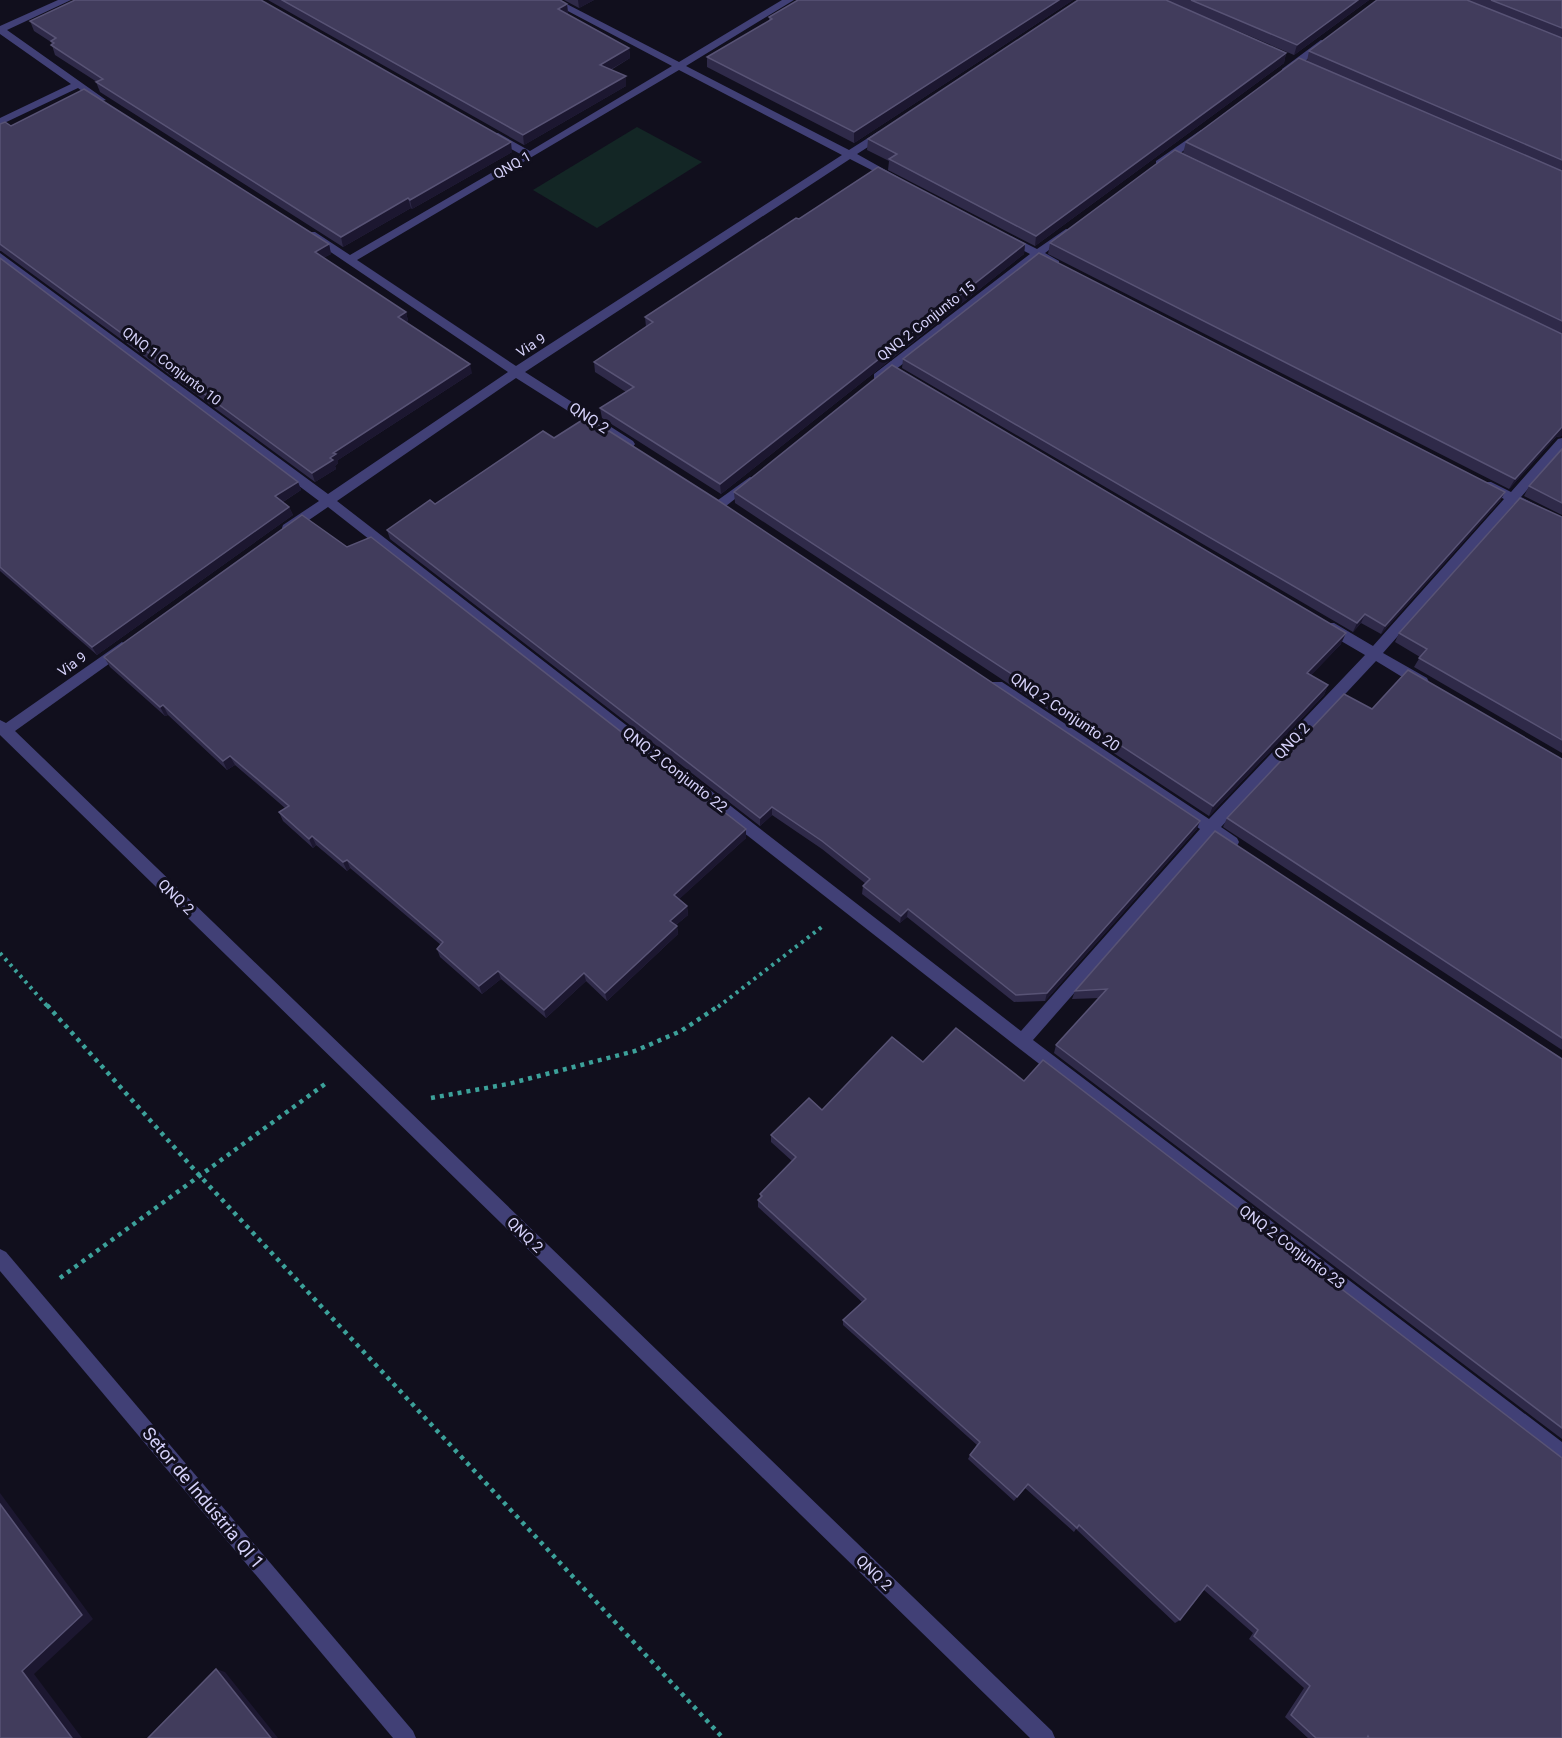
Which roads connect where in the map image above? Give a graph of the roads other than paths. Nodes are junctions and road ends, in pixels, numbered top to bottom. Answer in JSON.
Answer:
{"nodes":[{"id":1,"x":66,"y":0,"type":"edge"},
{"id":2,"x":552,"y":0,"type":"edge"},
{"id":3,"x":789,"y":0,"type":"edge"},
{"id":4,"x":0,"y":30,"type":"edge"},
{"id":5,"x":1334,"y":35,"type":"edge"},
{"id":6,"x":677,"y":65,"type":"junction"},
{"id":7,"x":1278,"y":76,"type":"edge"},
{"id":8,"x":77,"y":85,"type":"junction"},
{"id":9,"x":106,"y":104,"type":"edge"},
{"id":10,"x":0,"y":122,"type":"edge"},
{"id":11,"x":479,"y":126,"type":"edge"},
{"id":12,"x":1211,"y":126,"type":"edge"},
{"id":13,"x":889,"y":129,"type":"edge"},
{"id":14,"x":530,"y":155,"type":"junction"},
{"id":15,"x":850,"y":155,"type":"junction"},
{"id":16,"x":1154,"y":168,"type":"edge"},
{"id":17,"x":902,"y":182,"type":"edge"},
{"id":18,"x":1073,"y":227,"type":"edge"},
{"id":19,"x":302,"y":228,"type":"edge"},
{"id":20,"x":995,"y":232,"type":"edge"},
{"id":21,"x":1036,"y":254,"type":"junction"},
{"id":22,"x":0,"y":256,"type":"edge"},
{"id":23,"x":351,"y":259,"type":"junction"},
{"id":24,"x":1068,"y":270,"type":"edge"},
{"id":25,"x":516,"y":372,"type":"junction"},
{"id":26,"x":871,"y":383,"type":"edge"},
{"id":27,"x":1562,"y":442,"type":"edge"},
{"id":28,"x":644,"y":453,"type":"edge"},
{"id":29,"x":759,"y":473,"type":"edge"},
{"id":30,"x":1480,"y":481,"type":"edge"},
{"id":31,"x":1512,"y":497,"type":"junction"},
{"id":32,"x":327,"y":500,"type":"junction"},
{"id":33,"x":722,"y":504,"type":"edge"},
{"id":34,"x":1562,"y":524,"type":"edge"},
{"id":35,"x":279,"y":534,"type":"edge"},
{"id":36,"x":1322,"y":624,"type":"edge"},
{"id":37,"x":128,"y":642,"type":"edge"},
{"id":38,"x":1374,"y":654,"type":"junction"},
{"id":39,"x":981,"y":675,"type":"edge"},
{"id":40,"x":1433,"y":688,"type":"edge"},
{"id":41,"x":2,"y":728,"type":"edge"},
{"id":42,"x":1210,"y":828,"type":"junction"},
{"id":43,"x":1249,"y":854,"type":"edge"},
{"id":44,"x":1023,"y":1041,"type":"junction"},
{"id":45,"x":0,"y":1258,"type":"edge"},
{"id":46,"x":1562,"y":1454,"type":"edge"},
{"id":47,"x":406,"y":1738,"type":"edge"},
{"id":48,"x":1045,"y":1738,"type":"edge"}],
"edges":[{"from":1,"to":4,"type":"street"},
{"from":2,"to":6,"type":"street"},
{"from":3,"to":6,"type":"street","name":"QNQ 1"},
{"from":4,"to":8,"type":"street"},
{"from":5,"to":7,"type":"street"},
{"from":6,"to":14,"type":"street","name":"QNQ 1"},
{"from":6,"to":15,"type":"street"},
{"from":8,"to":9,"type":"street"},
{"from":8,"to":10,"type":"street"},
{"from":11,"to":14,"type":"street"},
{"from":12,"to":16,"type":"street"},
{"from":13,"to":15,"type":"street","name":"Via 9"},
{"from":14,"to":23,"type":"street","name":"QNQ 1"},
{"from":15,"to":17,"type":"street"},
{"from":15,"to":25,"type":"street","name":"Via 9"},
{"from":18,"to":21,"type":"street","name":"QNQ 2 Conjunto 15"},
{"from":19,"to":23,"type":"street"},
{"from":20,"to":21,"type":"street"},
{"from":21,"to":24,"type":"street"},
{"from":21,"to":26,"type":"street","name":"QNQ 2 Conjunto 15"},
{"from":22,"to":32,"type":"street","name":"QNQ 1 Conjunto 10"},
{"from":23,"to":25,"type":"street"},
{"from":25,"to":28,"type":"street","name":"QNQ 2"},
{"from":25,"to":32,"type":"street","name":"Via 9"},
{"from":27,"to":31,"type":"street","name":"QNQ 2"},
{"from":29,"to":33,"type":"street"},
{"from":30,"to":31,"type":"street"},
{"from":31,"to":34,"type":"street"},
{"from":31,"to":38,"type":"street","name":"QNQ 2"},
{"from":32,"to":35,"type":"street","name":"Via 9"},
{"from":32,"to":44,"type":"street","name":"QNQ 2 Conjunto 22"},
{"from":36,"to":38,"type":"street"},
{"from":37,"to":41,"type":"street","name":"Via 9"},
{"from":38,"to":40,"type":"street"},
{"from":38,"to":42,"type":"street","name":"QNQ 2"},
{"from":39,"to":42,"type":"street","name":"QNQ 2 Conjunto 20"},
{"from":41,"to":48,"type":"street","name":"QNQ 2"},
{"from":42,"to":43,"type":"street","name":"QNQ 2 Conjunto 20"},
{"from":42,"to":44,"type":"street","name":"QNQ 2"},
{"from":44,"to":46,"type":"street","name":"QNQ 2 Conjunto 23"},
{"from":45,"to":47,"type":"street","name":"Setor de Indústria QI 1"}]}
